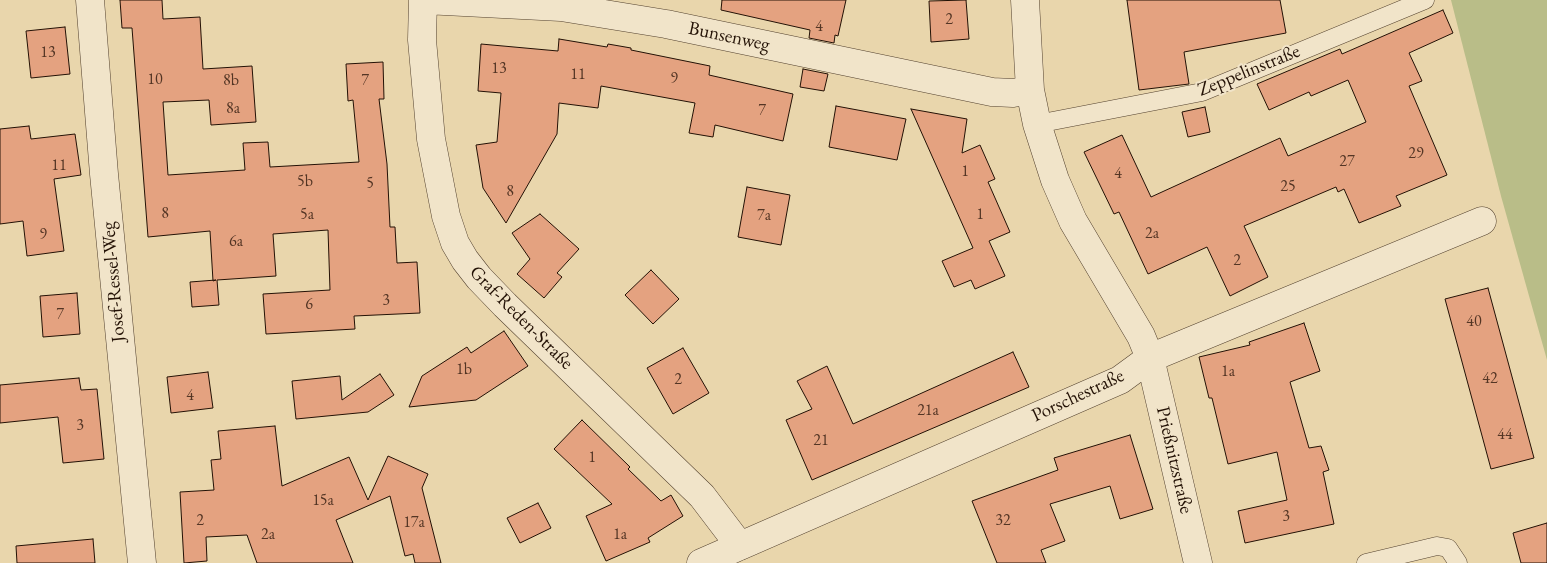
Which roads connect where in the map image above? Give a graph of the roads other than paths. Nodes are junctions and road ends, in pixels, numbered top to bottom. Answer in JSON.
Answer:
{"nodes":[{"id":1,"x":90,"y":0,"type":"edge"},
{"id":2,"x":424,"y":0,"type":"edge"},
{"id":3,"x":1025,"y":0,"type":"edge"},
{"id":4,"x":1425,"y":0,"type":"edge"},
{"id":5,"x":1030,"y":90,"type":"junction"},
{"id":6,"x":1037,"y":124,"type":"junction"},
{"id":7,"x":1482,"y":221,"type":"dead end"},
{"id":8,"x":1150,"y":358,"type":"junction"},
{"id":9,"x":740,"y":546,"type":"junction"},
{"id":10,"x":142,"y":563,"type":"edge"},
{"id":11,"x":701,"y":563,"type":"edge"},
{"id":12,"x":1198,"y":563,"type":"edge"},
{"id":13,"x":1366,"y":563,"type":"edge"},
{"id":14,"x":1458,"y":563,"type":"edge"}],
"edges":[{"from":1,"to":10,"type":"street","name":"Josef-Ressel-Weg"},
{"from":2,"to":5,"type":"street","name":"Bunsenweg"},
{"from":2,"to":9,"type":"street","name":"Graf-Reden-Straße"},
{"from":3,"to":5,"type":"street"},
{"from":4,"to":6,"type":"lane","name":"Zeppelinstraße"},
{"from":5,"to":6,"type":"street"},
{"from":6,"to":8,"type":"street"},
{"from":7,"to":8,"type":"street","name":"Porschestraße"},
{"from":8,"to":9,"type":"street","name":"Porschestraße"},
{"from":8,"to":12,"type":"street","name":"Prießnitzstraße"},
{"from":9,"to":11,"type":"street","name":"Porschestraße"},
{"from":13,"to":14,"type":"lane"}]}
